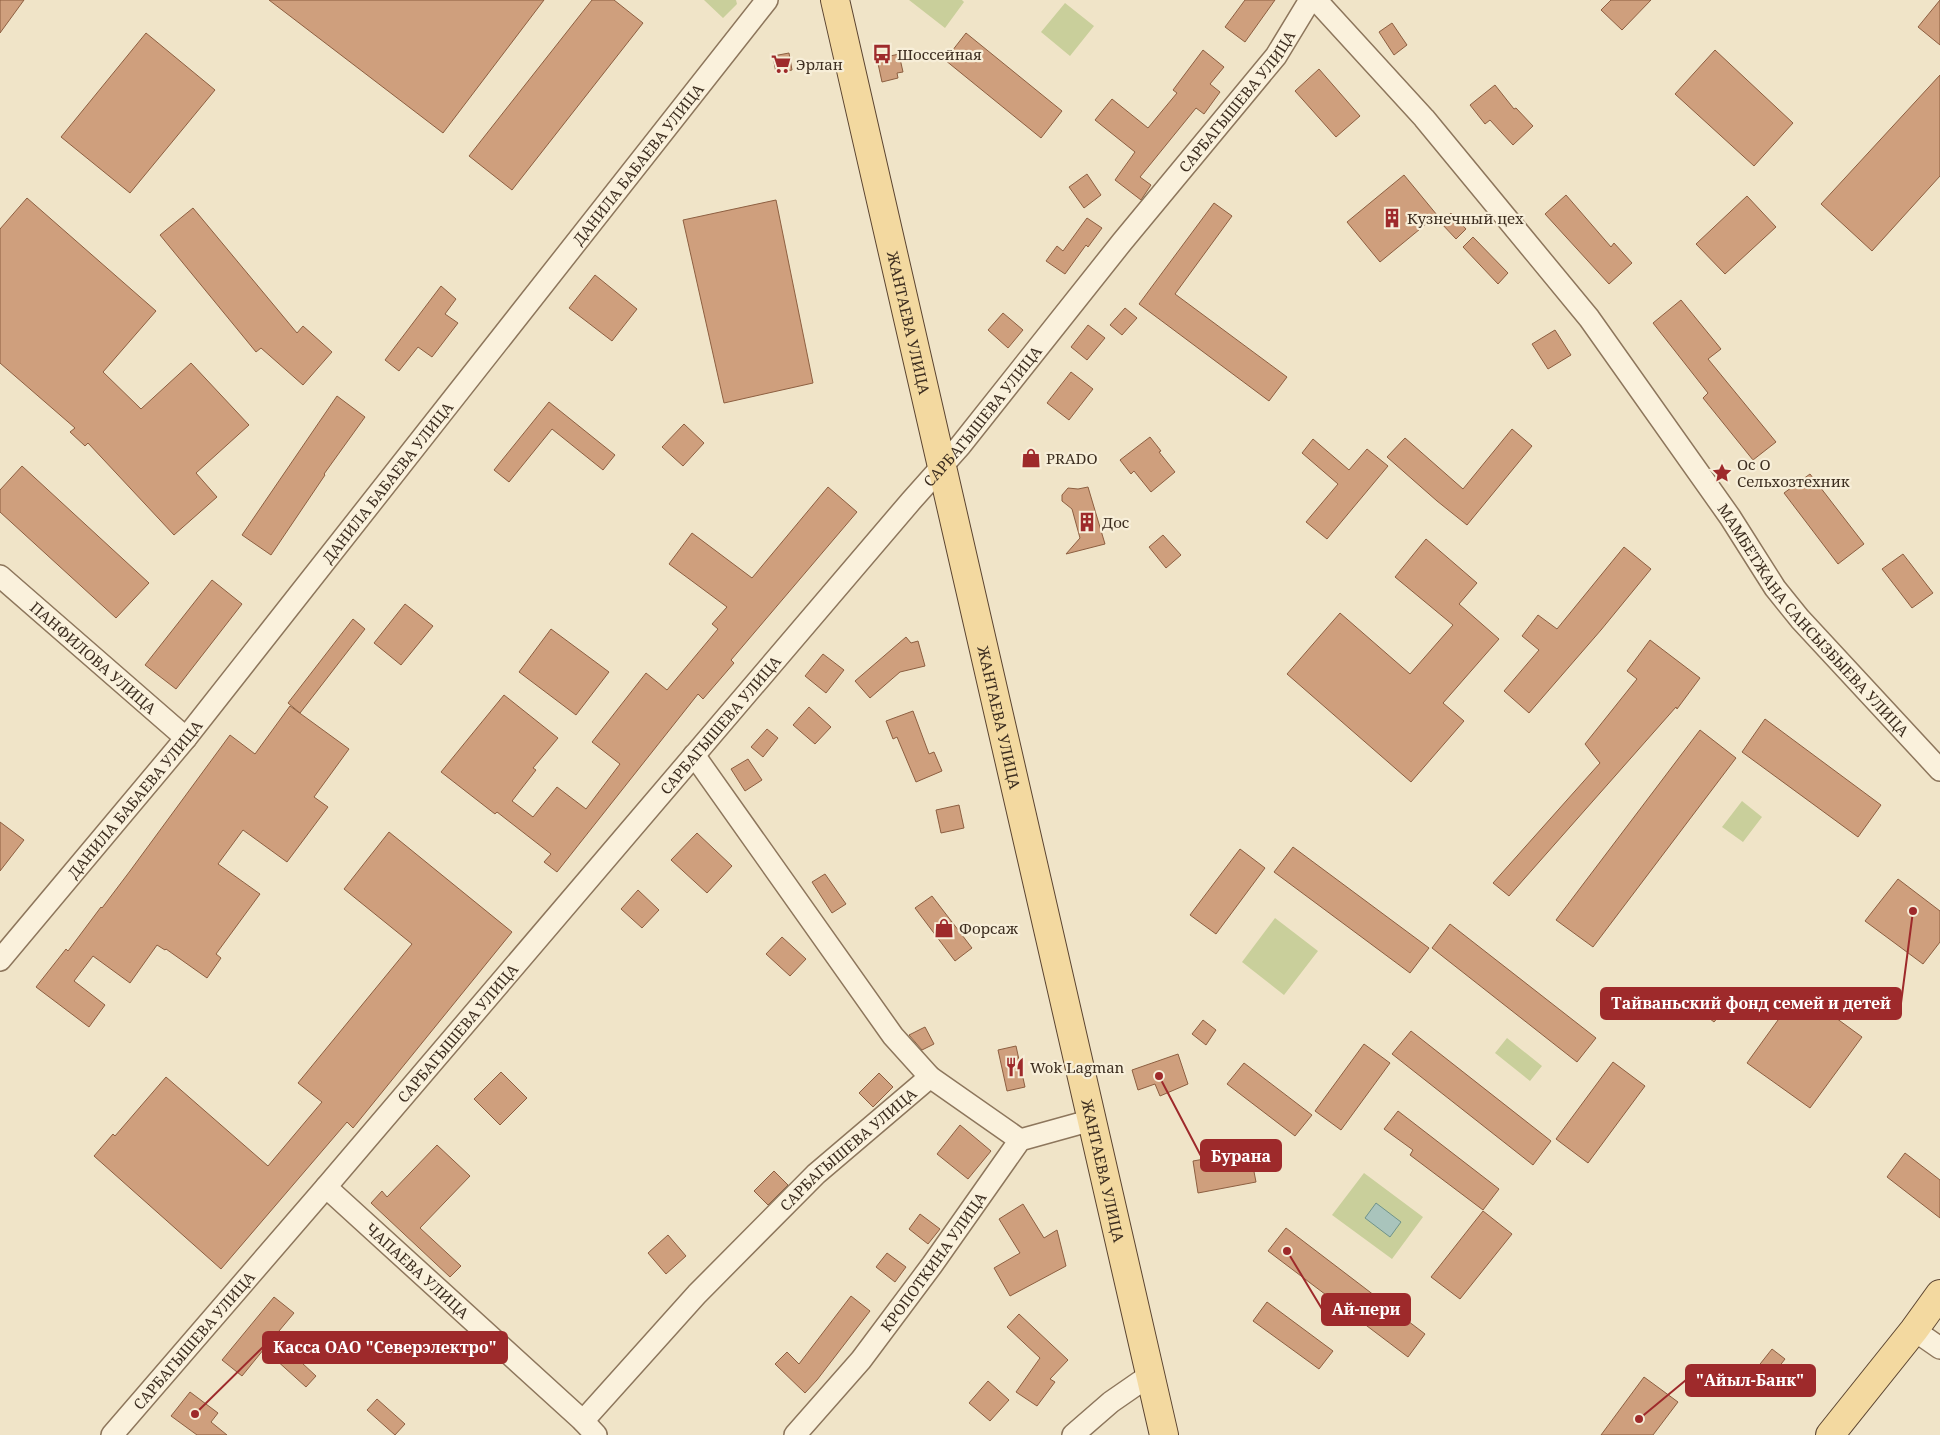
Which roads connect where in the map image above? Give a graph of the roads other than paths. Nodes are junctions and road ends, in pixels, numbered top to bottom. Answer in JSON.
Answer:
{"nodes":[{"id":1,"x":768,"y":0,"type":"edge"},
{"id":2,"x":835,"y":0,"type":"edge"},
{"id":3,"x":1310,"y":0,"type":"edge"},
{"id":4,"x":1316,"y":0,"type":"edge"},
{"id":5,"x":942,"y":468,"type":"junction"},
{"id":6,"x":0,"y":576,"type":"edge"},
{"id":7,"x":186,"y":738,"type":"junction"},
{"id":8,"x":694,"y":755,"type":"junction"},
{"id":9,"x":1940,"y":770,"type":"edge"},
{"id":10,"x":0,"y":960,"type":"edge"},
{"id":11,"x":930,"y":1077,"type":"junction"},
{"id":12,"x":1092,"y":1120,"type":"junction"},
{"id":13,"x":1020,"y":1140,"type":"junction"},
{"id":14,"x":326,"y":1187,"type":"junction"},
{"id":15,"x":1940,"y":1294,"type":"edge"},
{"id":16,"x":1914,"y":1330,"type":"junction"},
{"id":17,"x":1940,"y":1348,"type":"edge"},
{"id":18,"x":1150,"y":1375,"type":"junction"},
{"id":19,"x":589,"y":1428,"type":"edge"},
{"id":20,"x":112,"y":1435,"type":"edge"},
{"id":21,"x":795,"y":1435,"type":"edge"},
{"id":22,"x":1073,"y":1435,"type":"edge"},
{"id":23,"x":1164,"y":1435,"type":"edge"},
{"id":24,"x":1830,"y":1435,"type":"edge"}],
"edges":[{"from":1,"to":7,"type":"street","name":"ДАНИЛА БАБАЕВА УЛИЦА"},
{"from":2,"to":5,"type":"main road","name":"ЖАНТАЕВА УЛИЦА"},
{"from":3,"to":5,"type":"street","name":"САРБАГЫШЕВА УЛИЦА"},
{"from":4,"to":9,"type":"street","name":"МАМБЕТЖАНА САНСЫЗБЫЕВА УЛИЦА"},
{"from":5,"to":8,"type":"street","name":"САРБАГЫШЕВА УЛИЦА"},
{"from":5,"to":12,"type":"main road","name":"ЖАНТАЕВА УЛИЦА"},
{"from":6,"to":7,"type":"street","name":"ПАНФИЛОВА УЛИЦА"},
{"from":7,"to":10,"type":"street","name":"ДАНИЛА БАБАЕВА УЛИЦА"},
{"from":8,"to":11,"type":"street"},
{"from":8,"to":14,"type":"street","name":"САРБАГЫШЕВА УЛИЦА"},
{"from":11,"to":13,"type":"street"},
{"from":11,"to":19,"type":"street","name":"САРБАГЫШЕВА УЛИЦА"},
{"from":12,"to":13,"type":"street"},
{"from":12,"to":18,"type":"main road","name":"ЖАНТАЕВА УЛИЦА"},
{"from":13,"to":21,"type":"street","name":"КРОПОТКИНА УЛИЦА"},
{"from":14,"to":19,"type":"street","name":"ЧАПАЕВА УЛИЦА"},
{"from":14,"to":20,"type":"street","name":"САРБАГЫШЕВА УЛИЦА"},
{"from":15,"to":16,"type":"main road"},
{"from":16,"to":17,"type":"street"},
{"from":16,"to":24,"type":"main road"},
{"from":18,"to":22,"type":"street"},
{"from":18,"to":23,"type":"main road","name":"ЖАНТАЕВА УЛИЦА"}]}
